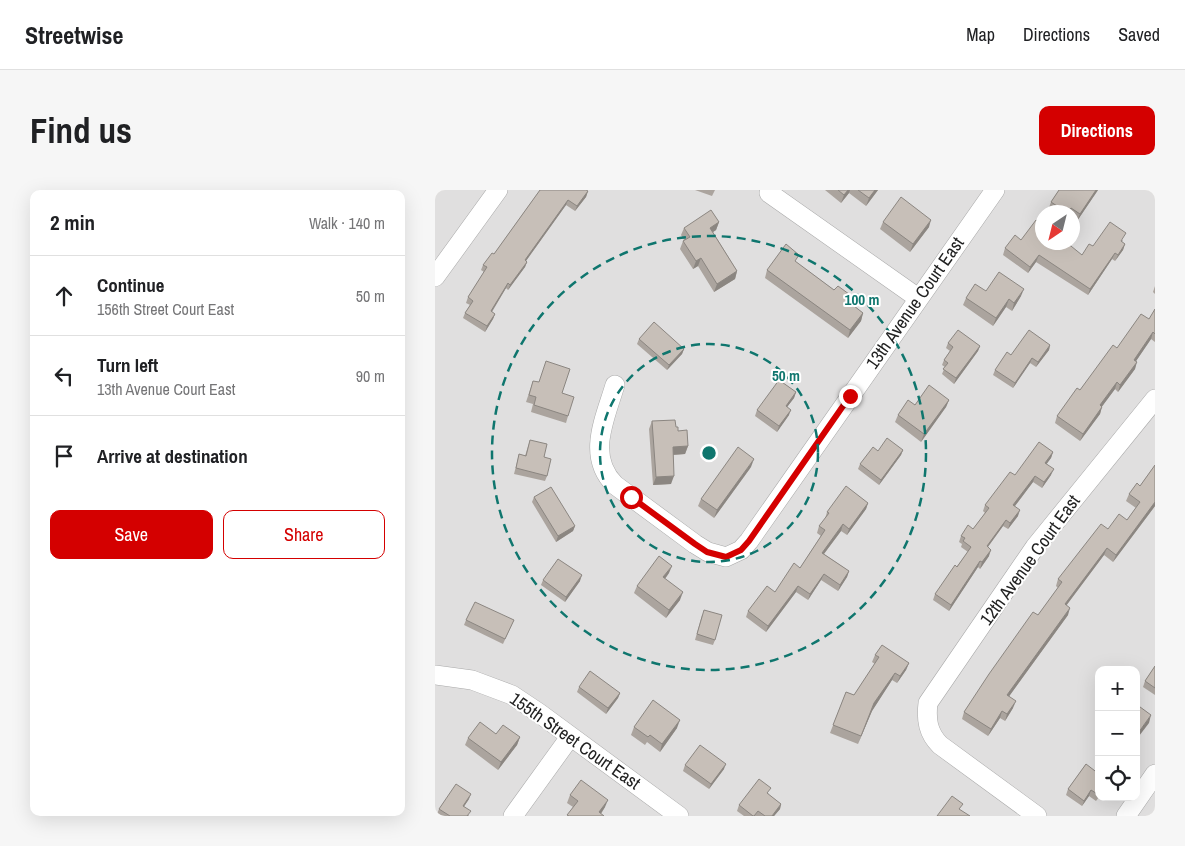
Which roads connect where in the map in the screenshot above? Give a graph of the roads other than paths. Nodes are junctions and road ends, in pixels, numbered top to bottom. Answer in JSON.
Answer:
{"nodes":[{"id":1,"x":498,"y":190,"type":"edge"},
{"id":2,"x":995,"y":190,"type":"edge"},
{"id":3,"x":769,"y":193,"type":"dead end"},
{"id":4,"x":435,"y":277,"type":"edge"},
{"id":5,"x":918,"y":298,"type":"junction"},
{"id":6,"x":615,"y":385,"type":"dead end"},
{"id":7,"x":1155,"y":399,"type":"edge"},
{"id":8,"x":435,"y":674,"type":"edge"},
{"id":9,"x":570,"y":737,"type":"junction"},
{"id":10,"x":1155,"y":774,"type":"edge"},
{"id":11,"x":513,"y":816,"type":"edge"},
{"id":12,"x":679,"y":816,"type":"edge"},
{"id":13,"x":1037,"y":816,"type":"edge"},
{"id":14,"x":1125,"y":816,"type":"edge"}],
"edges":[{"from":1,"to":4,"type":"street"},
{"from":2,"to":5,"type":"street","name":"13th Avenue Court East"},
{"from":3,"to":5,"type":"street"},
{"from":5,"to":6,"type":"street","name":"13th Avenue Court East"},
{"from":7,"to":13,"type":"street","name":"12th Avenue Court East"},
{"from":8,"to":9,"type":"street","name":"155th Street Court East"},
{"from":9,"to":11,"type":"street"},
{"from":9,"to":12,"type":"street","name":"155th Street Court East"},
{"from":10,"to":14,"type":"street"}]}
